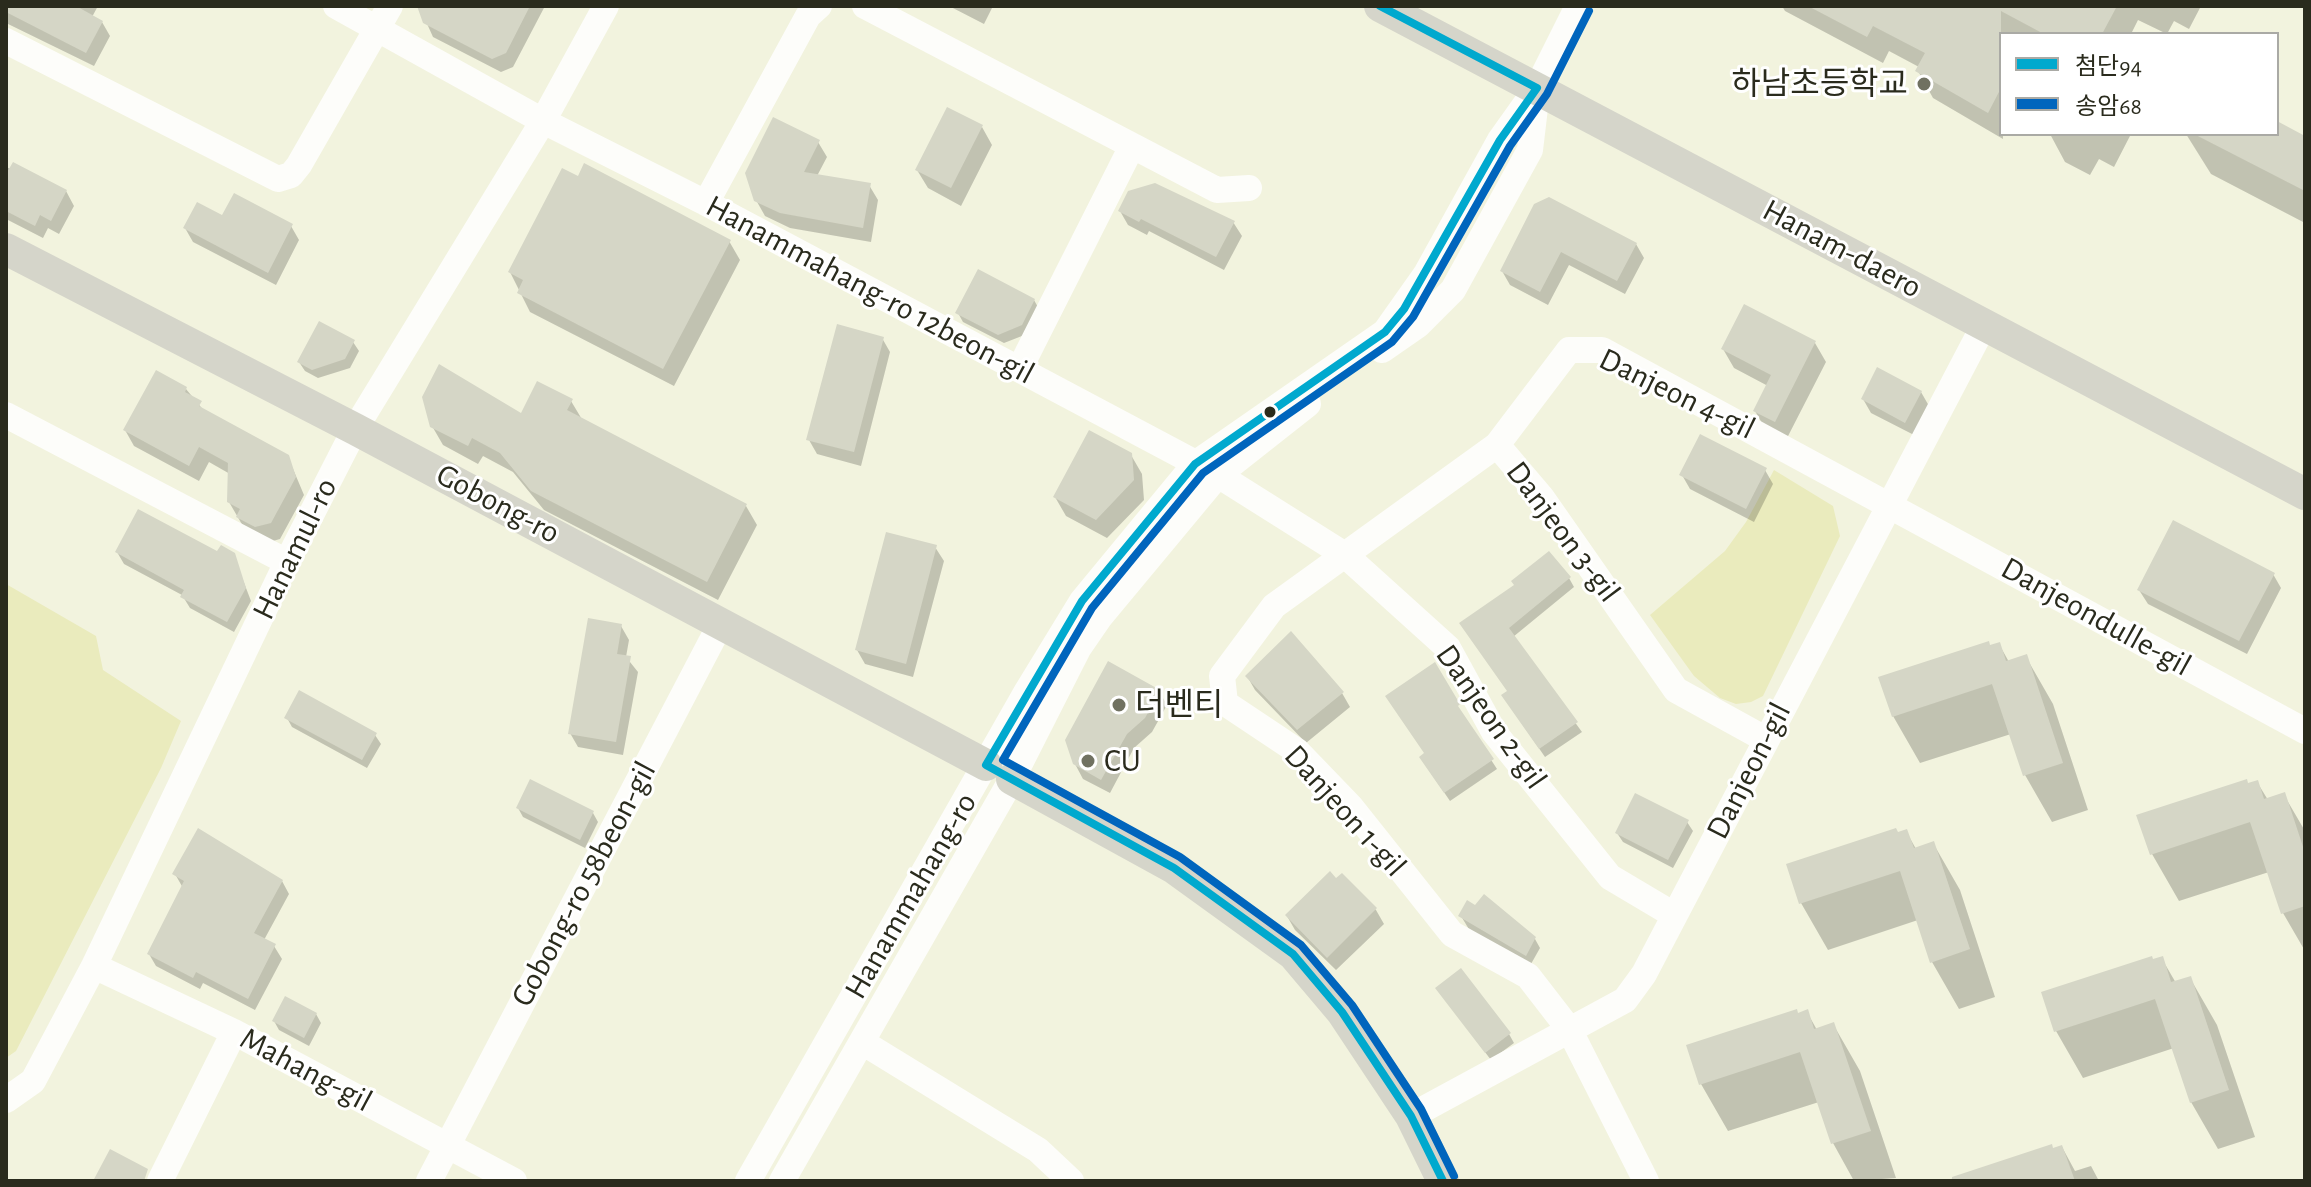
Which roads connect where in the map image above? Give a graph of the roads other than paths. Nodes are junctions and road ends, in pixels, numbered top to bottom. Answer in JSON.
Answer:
{"nodes":[{"id":1,"x":336,"y":6,"type":"edge"},
{"id":2,"x":606,"y":6,"type":"edge"},
{"id":3,"x":819,"y":6,"type":"edge"},
{"id":4,"x":865,"y":6,"type":"edge"},
{"id":5,"x":1380,"y":6,"type":"edge"},
{"id":6,"x":1578,"y":6,"type":"edge"},
{"id":7,"x":384,"y":17,"type":"edge"},
{"id":8,"x":7,"y":44,"type":"edge"},
{"id":9,"x":1537,"y":88,"type":"junction"},
{"id":10,"x":543,"y":121,"type":"junction"},
{"id":11,"x":1132,"y":146,"type":"junction"},
{"id":12,"x":1249,"y":188,"type":"dead end"},
{"id":13,"x":706,"y":203,"type":"junction"},
{"id":14,"x":6,"y":249,"type":"edge"},
{"id":15,"x":1984,"y":325,"type":"junction"},
{"id":16,"x":1020,"y":368,"type":"junction"},
{"id":17,"x":6,"y":415,"type":"edge"},
{"id":18,"x":355,"y":429,"type":"junction"},
{"id":19,"x":1497,"y":445,"type":"junction"},
{"id":20,"x":1206,"y":469,"type":"junction"},
{"id":21,"x":2305,"y":494,"type":"edge"},
{"id":22,"x":1888,"y":504,"type":"junction"},
{"id":23,"x":1345,"y":555,"type":"junction"},
{"id":24,"x":287,"y":562,"type":"junction"},
{"id":25,"x":721,"y":623,"type":"junction"},
{"id":26,"x":2305,"y":731,"type":"edge"},
{"id":27,"x":1765,"y":739,"type":"junction"},
{"id":28,"x":999,"y":772,"type":"junction"},
{"id":29,"x":1674,"y":915,"type":"junction"},
{"id":30,"x":94,"y":966,"type":"junction"},
{"id":31,"x":1569,"y":1029,"type":"junction"},
{"id":32,"x":234,"y":1032,"type":"junction"},
{"id":33,"x":862,"y":1042,"type":"junction"},
{"id":34,"x":6,"y":1100,"type":"edge"},
{"id":35,"x":1411,"y":1116,"type":"junction"},
{"id":36,"x":448,"y":1145,"type":"junction"},
{"id":37,"x":160,"y":1181,"type":"edge"},
{"id":38,"x":429,"y":1181,"type":"edge"},
{"id":39,"x":514,"y":1181,"type":"edge"},
{"id":40,"x":748,"y":1181,"type":"edge"},
{"id":41,"x":782,"y":1181,"type":"edge"},
{"id":42,"x":1071,"y":1181,"type":"edge"},
{"id":43,"x":1443,"y":1181,"type":"edge"},
{"id":44,"x":1646,"y":1181,"type":"edge"}],
"edges":[{"from":1,"to":7,"type":"street","name":"Hanammahang-ro 12beon-gil"},
{"from":2,"to":10,"type":"street","name":"Hanamul-ro"},
{"from":3,"to":13,"type":"street"},
{"from":4,"to":11,"type":"street"},
{"from":5,"to":9,"type":"main road","name":"Hanam-daero"},
{"from":6,"to":9,"type":"street","name":"Hanammahang-ro"},
{"from":7,"to":8,"type":"street"},
{"from":7,"to":10,"type":"street","name":"Hanammahang-ro 12beon-gil"},
{"from":9,"to":15,"type":"main road","name":"Hanam-daero"},
{"from":9,"to":20,"type":"street","name":"Hanammahang-ro"},
{"from":10,"to":13,"type":"street","name":"Hanammahang-ro 12beon-gil"},
{"from":10,"to":18,"type":"street","name":"Hanamul-ro"},
{"from":11,"to":12,"type":"street"},
{"from":11,"to":16,"type":"street"},
{"from":13,"to":16,"type":"street","name":"Hanammahang-ro 12beon-gil"},
{"from":14,"to":18,"type":"main road","name":"Gobong-ro"},
{"from":15,"to":21,"type":"main road","name":"Hanam-daero"},
{"from":15,"to":22,"type":"street","name":"Danjeon-gil"},
{"from":16,"to":20,"type":"street","name":"Hanammahang-ro 12beon-gil"},
{"from":17,"to":24,"type":"street"},
{"from":18,"to":24,"type":"street","name":"Hanamul-ro"},
{"from":18,"to":25,"type":"main road","name":"Gobong-ro"},
{"from":19,"to":22,"type":"street","name":"Danjeon 4-gil"},
{"from":19,"to":23,"type":"street","name":"Danjeon 3-gil"},
{"from":19,"to":27,"type":"street","name":"Danjeon 3-gil"},
{"from":20,"to":23,"type":"street","name":"Danjeon 2-gil"},
{"from":20,"to":28,"type":"street","name":"Hanammahang-ro"},
{"from":22,"to":26,"type":"street","name":"Danjeondulle-gil"},
{"from":22,"to":27,"type":"street","name":"Danjeon-gil"},
{"from":23,"to":29,"type":"street","name":"Danjeon 2-gil"},
{"from":23,"to":31,"type":"street","name":"Danjeon 1-gil"},
{"from":24,"to":30,"type":"street","name":"Hanamul-ro"},
{"from":25,"to":28,"type":"main road","name":"Gobong-ro"},
{"from":25,"to":36,"type":"street","name":"Gobong-ro 58beon-gil"},
{"from":27,"to":29,"type":"street","name":"Danjeon-gil"},
{"from":28,"to":33,"type":"street","name":"Hanammahang-ro"},
{"from":28,"to":35,"type":"main road","name":"Gobong-ro"},
{"from":28,"to":40,"type":"street","name":"Hanammahang-ro"},
{"from":29,"to":31,"type":"street","name":"Danjeon-gil"},
{"from":30,"to":32,"type":"street","name":"Mahang-gil"},
{"from":30,"to":34,"type":"street","name":"Hanamul-ro"},
{"from":31,"to":35,"type":"street","name":"Danjeon-gil"},
{"from":31,"to":44,"type":"street","name":"Danjeon 1-gil"},
{"from":32,"to":36,"type":"street","name":"Mahang-gil"},
{"from":32,"to":37,"type":"street"},
{"from":33,"to":41,"type":"street","name":"Hanammahang-ro"},
{"from":33,"to":42,"type":"street"},
{"from":35,"to":43,"type":"main road","name":"Gobong-ro"},
{"from":36,"to":38,"type":"street","name":"Gobong-ro 58beon-gil"},
{"from":36,"to":39,"type":"street","name":"Mahang-gil"}]}
